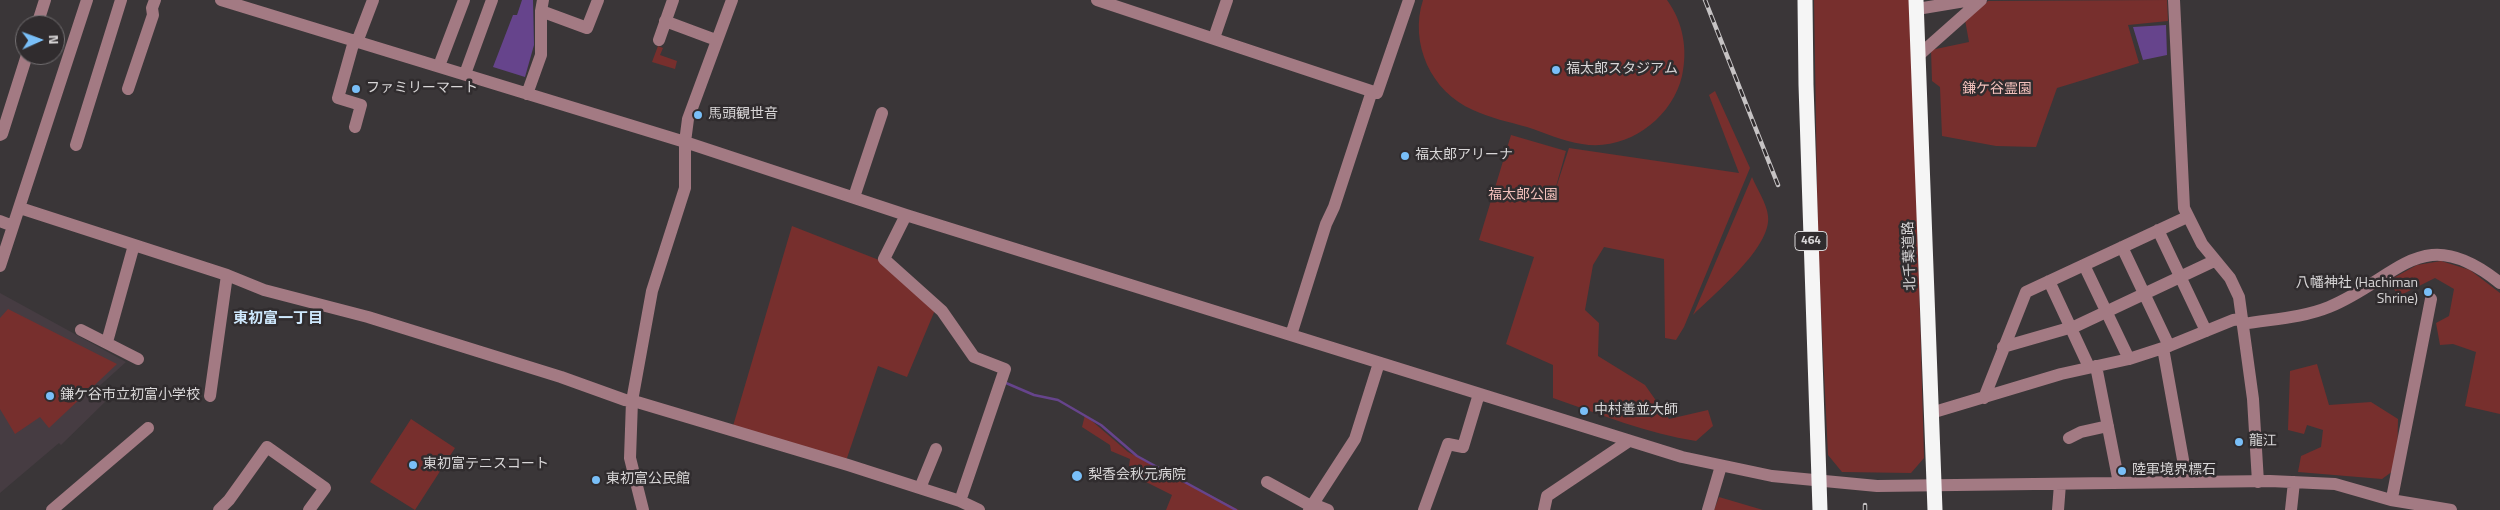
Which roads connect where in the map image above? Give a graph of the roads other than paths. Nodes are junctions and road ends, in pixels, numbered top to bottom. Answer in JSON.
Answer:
{"nodes":[{"id":1,"x":45,"y":0,"type":"edge"},
{"id":2,"x":87,"y":0,"type":"edge"},
{"id":3,"x":121,"y":0,"type":"edge"},
{"id":4,"x":155,"y":0,"type":"edge"},
{"id":5,"x":221,"y":0,"type":"edge"},
{"id":6,"x":372,"y":0,"type":"edge"},
{"id":7,"x":464,"y":0,"type":"edge"},
{"id":8,"x":492,"y":0,"type":"edge"},
{"id":9,"x":598,"y":0,"type":"edge"},
{"id":10,"x":673,"y":0,"type":"edge"},
{"id":11,"x":732,"y":0,"type":"edge"},
{"id":12,"x":1097,"y":0,"type":"edge"},
{"id":13,"x":1226,"y":0,"type":"edge"},
{"id":14,"x":1409,"y":0,"type":"edge"},
{"id":15,"x":1805,"y":0,"type":"edge"},
{"id":16,"x":1971,"y":0,"type":"edge"},
{"id":17,"x":1981,"y":0,"type":"edge"},
{"id":18,"x":2174,"y":0,"type":"edge"},
{"id":19,"x":542,"y":5,"type":"edge"},
{"id":20,"x":1916,"y":5,"type":"edge"},
{"id":21,"x":40,"y":15,"type":"edge"},
{"id":22,"x":665,"y":21,"type":"junction"},
{"id":23,"x":1214,"y":38,"type":"junction"},
{"id":24,"x":659,"y":40,"type":"dead end"},
{"id":25,"x":716,"y":40,"type":"junction"},
{"id":26,"x":355,"y":42,"type":"junction"},
{"id":27,"x":1919,"y":55,"type":"junction"},
{"id":28,"x":24,"y":65,"type":"edge"},
{"id":29,"x":439,"y":66,"type":"junction"},
{"id":30,"x":464,"y":74,"type":"junction"},
{"id":31,"x":128,"y":89,"type":"dead end"},
{"id":32,"x":1372,"y":91,"type":"junction"},
{"id":33,"x":527,"y":94,"type":"junction"},
{"id":34,"x":882,"y":113,"type":"dead end"},
{"id":35,"x":355,"y":127,"type":"dead end"},
{"id":36,"x":0,"y":135,"type":"edge"},
{"id":37,"x":685,"y":142,"type":"junction"},
{"id":38,"x":76,"y":145,"type":"dead end"},
{"id":39,"x":854,"y":197,"type":"junction"},
{"id":40,"x":20,"y":208,"type":"junction"},
{"id":41,"x":906,"y":214,"type":"junction"},
{"id":42,"x":2187,"y":217,"type":"junction"},
{"id":43,"x":0,"y":221,"type":"edge"},
{"id":44,"x":13,"y":226,"type":"junction"},
{"id":45,"x":2158,"y":230,"type":"junction"},
{"id":46,"x":134,"y":245,"type":"junction"},
{"id":47,"x":2122,"y":247,"type":"junction"},
{"id":48,"x":2214,"y":261,"type":"junction"},
{"id":49,"x":2084,"y":265,"type":"junction"},
{"id":50,"x":0,"y":266,"type":"edge"},
{"id":51,"x":226,"y":275,"type":"junction"},
{"id":52,"x":2180,"y":277,"type":"junction"},
{"id":53,"x":2049,"y":281,"type":"junction"},
{"id":54,"x":2500,"y":283,"type":"edge"},
{"id":55,"x":2144,"y":294,"type":"junction"},
{"id":56,"x":2431,"y":299,"type":"dead end"},
{"id":57,"x":2106,"y":312,"type":"junction"},
{"id":58,"x":2242,"y":322,"type":"junction"},
{"id":59,"x":2071,"y":328,"type":"junction"},
{"id":60,"x":82,"y":330,"type":"dead end"},
{"id":61,"x":2206,"y":331,"type":"junction"},
{"id":62,"x":1291,"y":335,"type":"junction"},
{"id":63,"x":107,"y":342,"type":"junction"},
{"id":64,"x":2003,"y":347,"type":"junction"},
{"id":65,"x":2166,"y":347,"type":"junction"},
{"id":66,"x":138,"y":359,"type":"dead end"},
{"id":67,"x":2129,"y":359,"type":"junction"},
{"id":68,"x":1379,"y":363,"type":"junction"},
{"id":69,"x":2093,"y":366,"type":"junction"},
{"id":70,"x":1478,"y":394,"type":"junction"},
{"id":71,"x":210,"y":396,"type":"dead end"},
{"id":72,"x":1984,"y":398,"type":"junction"},
{"id":73,"x":632,"y":401,"type":"junction"},
{"id":74,"x":1931,"y":413,"type":"junction"},
{"id":75,"x":2108,"y":426,"type":"junction"},
{"id":76,"x":148,"y":428,"type":"dead end"},
{"id":77,"x":2069,"y":438,"type":"dead end"},
{"id":78,"x":1629,"y":442,"type":"junction"},
{"id":79,"x":936,"y":449,"type":"dead end"},
{"id":80,"x":1722,"y":466,"type":"junction"},
{"id":81,"x":1267,"y":482,"type":"dead end"},
{"id":82,"x":1819,"y":482,"type":"junction"},
{"id":83,"x":2187,"y":482,"type":"junction"},
{"id":84,"x":2258,"y":482,"type":"junction"},
{"id":85,"x":2294,"y":482,"type":"junction"},
{"id":86,"x":2119,"y":483,"type":"junction"},
{"id":87,"x":2060,"y":484,"type":"junction"},
{"id":88,"x":1934,"y":485,"type":"junction"},
{"id":89,"x":920,"y":488,"type":"junction"},
{"id":90,"x":2393,"y":493,"type":"dead end"},
{"id":91,"x":960,"y":501,"type":"junction"},
{"id":92,"x":1311,"y":507,"type":"edge"},
{"id":93,"x":52,"y":510,"type":"edge"},
{"id":94,"x":219,"y":510,"type":"edge"},
{"id":95,"x":309,"y":510,"type":"edge"},
{"id":96,"x":643,"y":510,"type":"edge"},
{"id":97,"x":979,"y":510,"type":"edge"},
{"id":98,"x":1328,"y":510,"type":"edge"},
{"id":99,"x":1424,"y":510,"type":"edge"},
{"id":100,"x":1544,"y":510,"type":"edge"},
{"id":101,"x":1708,"y":510,"type":"edge"},
{"id":102,"x":1820,"y":510,"type":"edge"},
{"id":103,"x":1935,"y":510,"type":"edge"},
{"id":104,"x":2058,"y":510,"type":"edge"},
{"id":105,"x":2290,"y":510,"type":"edge"},
{"id":106,"x":2451,"y":510,"type":"edge"}],
"edges":[{"from":1,"to":21,"type":"street"},
{"from":2,"to":40,"type":"street"},
{"from":3,"to":38,"type":"street"},
{"from":4,"to":31,"type":"street"},
{"from":5,"to":26,"type":"street"},
{"from":6,"to":26,"type":"street"},
{"from":7,"to":29,"type":"street"},
{"from":8,"to":30,"type":"street"},
{"from":9,"to":19,"type":"street"},
{"from":10,"to":22,"type":"street"},
{"from":11,"to":25,"type":"street"},
{"from":12,"to":23,"type":"street"},
{"from":13,"to":23,"type":"street"},
{"from":14,"to":32,"type":"street"},
{"from":15,"to":82,"type":"highway","number":"464"},
{"from":16,"to":20,"type":"street"},
{"from":17,"to":27,"type":"street"},
{"from":18,"to":42,"type":"street"},
{"from":19,"to":33,"type":"street"},
{"from":20,"to":27,"type":"highway","name":"北千葉道路"},
{"from":22,"to":24,"type":"street"},
{"from":22,"to":25,"type":"street"},
{"from":23,"to":32,"type":"street"},
{"from":25,"to":37,"type":"street"},
{"from":26,"to":29,"type":"street"},
{"from":26,"to":35,"type":"street"},
{"from":27,"to":74,"type":"highway","name":"北千葉道路"},
{"from":28,"to":36,"type":"street"},
{"from":29,"to":30,"type":"street"},
{"from":30,"to":33,"type":"street"},
{"from":32,"to":62,"type":"street"},
{"from":33,"to":37,"type":"street"},
{"from":34,"to":39,"type":"street"},
{"from":37,"to":39,"type":"street"},
{"from":37,"to":73,"type":"street"},
{"from":39,"to":41,"type":"street"},
{"from":40,"to":44,"type":"street"},
{"from":40,"to":46,"type":"street"},
{"from":41,"to":62,"type":"street"},
{"from":41,"to":91,"type":"street"},
{"from":42,"to":45,"type":"street"},
{"from":42,"to":48,"type":"street"},
{"from":43,"to":44,"type":"street"},
{"from":44,"to":50,"type":"street"},
{"from":45,"to":47,"type":"street"},
{"from":45,"to":52,"type":"street"},
{"from":46,"to":51,"type":"street"},
{"from":46,"to":63,"type":"street"},
{"from":47,"to":49,"type":"street"},
{"from":47,"to":55,"type":"street"},
{"from":48,"to":52,"type":"street"},
{"from":48,"to":58,"type":"street"},
{"from":49,"to":53,"type":"street"},
{"from":49,"to":57,"type":"street"},
{"from":51,"to":71,"type":"street"},
{"from":51,"to":73,"type":"street"},
{"from":52,"to":55,"type":"street"},
{"from":52,"to":61,"type":"street"},
{"from":53,"to":59,"type":"street"},
{"from":53,"to":64,"type":"street"},
{"from":54,"to":58,"type":"street"},
{"from":55,"to":57,"type":"street"},
{"from":55,"to":65,"type":"street"},
{"from":56,"to":90,"type":"street"},
{"from":57,"to":59,"type":"street"},
{"from":57,"to":67,"type":"street"},
{"from":58,"to":61,"type":"street"},
{"from":58,"to":84,"type":"street"},
{"from":59,"to":64,"type":"street"},
{"from":59,"to":69,"type":"street"},
{"from":60,"to":63,"type":"street"},
{"from":61,"to":65,"type":"street"},
{"from":62,"to":68,"type":"street"},
{"from":63,"to":66,"type":"street"},
{"from":64,"to":72,"type":"street"},
{"from":65,"to":67,"type":"street"},
{"from":65,"to":83,"type":"street"},
{"from":67,"to":69,"type":"street"},
{"from":68,"to":70,"type":"street"},
{"from":68,"to":92,"type":"street"},
{"from":69,"to":72,"type":"street"},
{"from":69,"to":75,"type":"street"},
{"from":70,"to":78,"type":"street"},
{"from":70,"to":99,"type":"street"},
{"from":72,"to":74,"type":"street"},
{"from":73,"to":89,"type":"street"},
{"from":73,"to":96,"type":"street"},
{"from":74,"to":88,"type":"highway","name":"北千葉道路"},
{"from":75,"to":77,"type":"street"},
{"from":75,"to":86,"type":"street"},
{"from":76,"to":93,"type":"street"},
{"from":78,"to":80,"type":"street"},
{"from":78,"to":100,"type":"street"},
{"from":79,"to":89,"type":"street"},
{"from":80,"to":82,"type":"street"},
{"from":80,"to":101,"type":"street"},
{"from":81,"to":92,"type":"street"},
{"from":82,"to":88,"type":"street"},
{"from":82,"to":102,"type":"highway","number":"464"},
{"from":83,"to":84,"type":"street"},
{"from":83,"to":86,"type":"street"},
{"from":84,"to":85,"type":"street"},
{"from":85,"to":105,"type":"street"},
{"from":85,"to":106,"type":"street"},
{"from":86,"to":87,"type":"street"},
{"from":87,"to":88,"type":"street"},
{"from":87,"to":104,"type":"street"},
{"from":88,"to":103,"type":"highway","name":"北千葉道路"},
{"from":89,"to":91,"type":"street"},
{"from":91,"to":97,"type":"street"},
{"from":92,"to":98,"type":"street"},
{"from":94,"to":95,"type":"street"}]}
